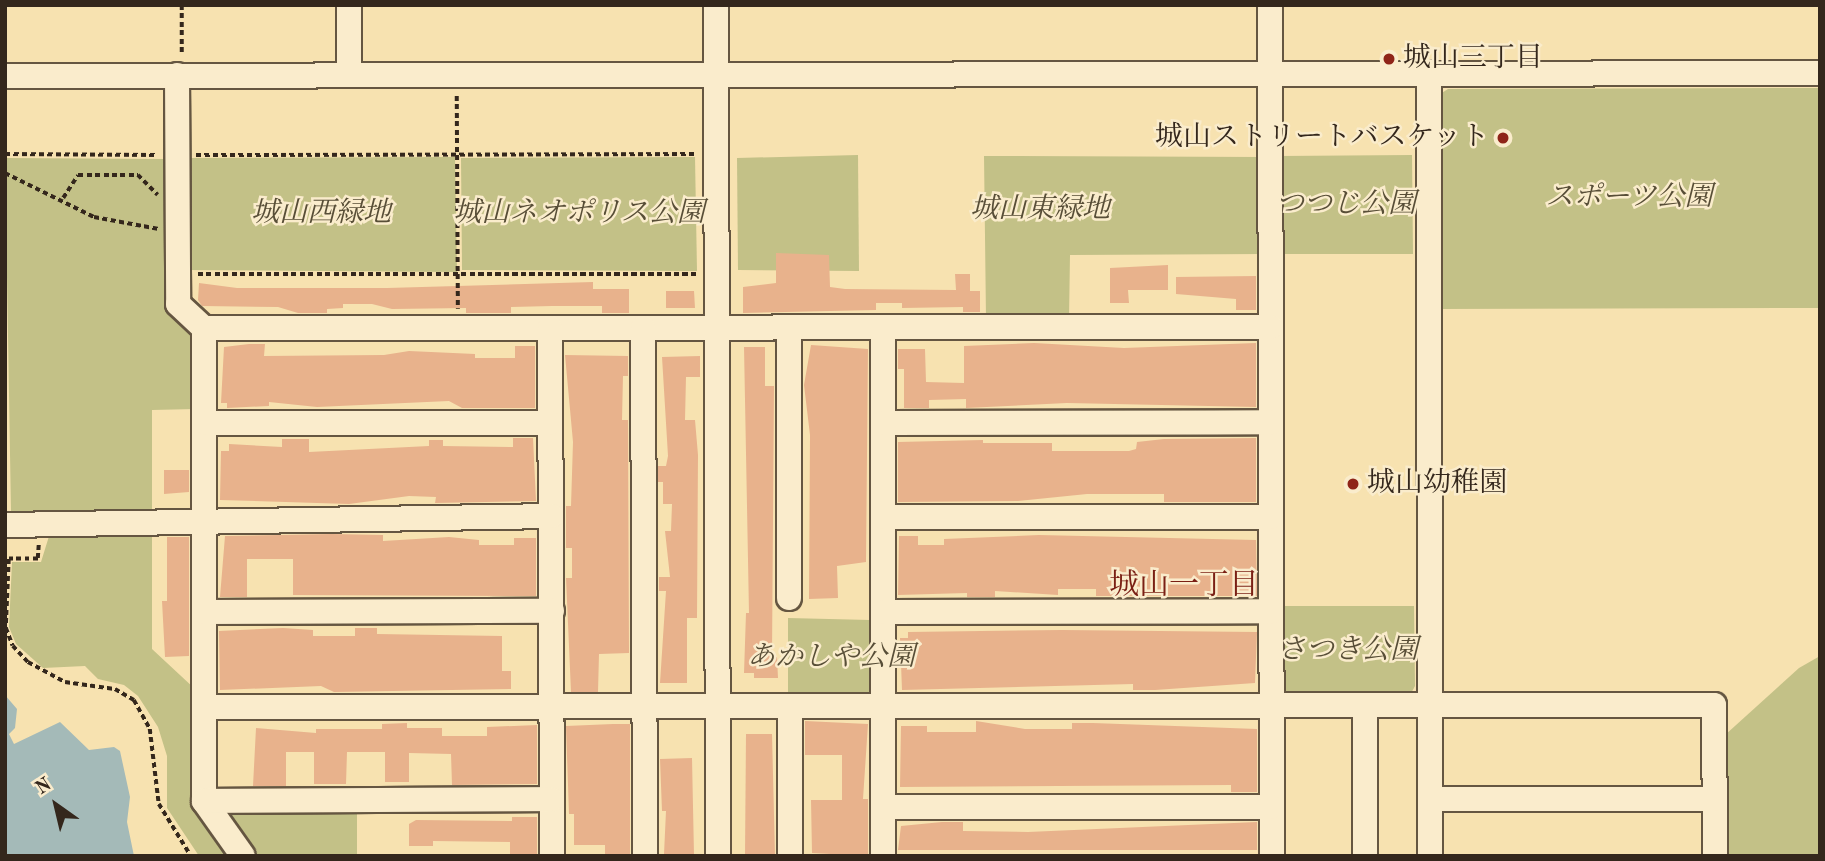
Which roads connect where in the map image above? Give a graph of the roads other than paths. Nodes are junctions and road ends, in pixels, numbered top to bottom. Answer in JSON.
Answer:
{"nodes":[{"id":1,"x":349,"y":5,"type":"edge"},
{"id":2,"x":716,"y":5,"type":"edge"},
{"id":3,"x":1270,"y":5,"type":"edge"},
{"id":4,"x":179,"y":67,"type":"junction"},
{"id":5,"x":1270,"y":73,"type":"junction"},
{"id":6,"x":1429,"y":73,"type":"junction"},
{"id":7,"x":1820,"y":73,"type":"edge"},
{"id":8,"x":349,"y":74,"type":"junction"},
{"id":9,"x":716,"y":74,"type":"junction"},
{"id":10,"x":5,"y":76,"type":"edge"},
{"id":11,"x":789,"y":327,"type":"junction"},
{"id":12,"x":1270,"y":327,"type":"junction"},
{"id":13,"x":204,"y":328,"type":"junction"},
{"id":14,"x":550,"y":328,"type":"junction"},
{"id":15,"x":643,"y":328,"type":"junction"},
{"id":16,"x":717,"y":328,"type":"junction"},
{"id":17,"x":883,"y":328,"type":"junction"},
{"id":18,"x":1271,"y":422,"type":"junction"},
{"id":19,"x":206,"y":423,"type":"junction"},
{"id":20,"x":550,"y":423,"type":"junction"},
{"id":21,"x":883,"y":423,"type":"junction"},
{"id":22,"x":551,"y":516,"type":"junction"},
{"id":23,"x":883,"y":517,"type":"junction"},
{"id":24,"x":1271,"y":517,"type":"junction"},
{"id":25,"x":203,"y":519,"type":"junction"},
{"id":26,"x":5,"y":525,"type":"edge"},
{"id":27,"x":789,"y":598,"type":"dead end"},
{"id":28,"x":552,"y":611,"type":"junction"},
{"id":29,"x":1271,"y":611,"type":"junction"},
{"id":30,"x":204,"y":612,"type":"junction"},
{"id":31,"x":884,"y":612,"type":"junction"},
{"id":32,"x":1365,"y":705,"type":"junction"},
{"id":33,"x":552,"y":706,"type":"junction"},
{"id":34,"x":645,"y":706,"type":"junction"},
{"id":35,"x":718,"y":706,"type":"junction"},
{"id":36,"x":790,"y":706,"type":"junction"},
{"id":37,"x":883,"y":706,"type":"junction"},
{"id":38,"x":1271,"y":706,"type":"junction"},
{"id":39,"x":1430,"y":706,"type":"junction"},
{"id":40,"x":204,"y":707,"type":"junction"},
{"id":41,"x":551,"y":799,"type":"junction"},
{"id":42,"x":1430,"y":799,"type":"junction"},
{"id":43,"x":1715,"y":799,"type":"junction"},
{"id":44,"x":204,"y":801,"type":"junction"},
{"id":45,"x":883,"y":807,"type":"junction"},
{"id":46,"x":1271,"y":807,"type":"junction"},
{"id":47,"x":243,"y":856,"type":"edge"},
{"id":48,"x":552,"y":856,"type":"edge"},
{"id":49,"x":645,"y":856,"type":"edge"},
{"id":50,"x":718,"y":856,"type":"edge"},
{"id":51,"x":790,"y":856,"type":"edge"},
{"id":52,"x":883,"y":856,"type":"edge"},
{"id":53,"x":1272,"y":856,"type":"edge"},
{"id":54,"x":1365,"y":856,"type":"edge"},
{"id":55,"x":1430,"y":856,"type":"edge"},
{"id":56,"x":1715,"y":856,"type":"edge"}],
"edges":[{"from":1,"to":8,"type":"street"},
{"from":2,"to":9,"type":"street"},
{"from":3,"to":5,"type":"street"},
{"from":4,"to":8,"type":"street"},
{"from":4,"to":10,"type":"street"},
{"from":4,"to":13,"type":"street"},
{"from":5,"to":6,"type":"street"},
{"from":5,"to":9,"type":"street"},
{"from":5,"to":12,"type":"street"},
{"from":6,"to":7,"type":"street"},
{"from":6,"to":39,"type":"street"},
{"from":8,"to":9,"type":"street"},
{"from":9,"to":16,"type":"street"},
{"from":11,"to":16,"type":"street"},
{"from":11,"to":17,"type":"street"},
{"from":11,"to":27,"type":"street"},
{"from":12,"to":17,"type":"street"},
{"from":12,"to":18,"type":"street"},
{"from":13,"to":14,"type":"street"},
{"from":13,"to":19,"type":"street"},
{"from":14,"to":15,"type":"street"},
{"from":14,"to":20,"type":"street"},
{"from":15,"to":16,"type":"street"},
{"from":15,"to":34,"type":"street"},
{"from":16,"to":35,"type":"street"},
{"from":17,"to":21,"type":"street"},
{"from":18,"to":21,"type":"street"},
{"from":18,"to":24,"type":"street"},
{"from":19,"to":20,"type":"street"},
{"from":19,"to":25,"type":"street"},
{"from":20,"to":22,"type":"street"},
{"from":21,"to":23,"type":"street"},
{"from":22,"to":25,"type":"street"},
{"from":22,"to":28,"type":"street"},
{"from":23,"to":24,"type":"street"},
{"from":23,"to":31,"type":"street"},
{"from":24,"to":29,"type":"street"},
{"from":25,"to":26,"type":"street"},
{"from":25,"to":30,"type":"street"},
{"from":28,"to":30,"type":"street"},
{"from":28,"to":33,"type":"street"},
{"from":29,"to":31,"type":"street"},
{"from":29,"to":38,"type":"street"},
{"from":30,"to":40,"type":"street"},
{"from":31,"to":37,"type":"street"},
{"from":32,"to":38,"type":"street"},
{"from":32,"to":39,"type":"street"},
{"from":32,"to":54,"type":"street"},
{"from":33,"to":34,"type":"street"},
{"from":33,"to":40,"type":"street"},
{"from":33,"to":41,"type":"street"},
{"from":34,"to":35,"type":"street"},
{"from":34,"to":49,"type":"street"},
{"from":35,"to":36,"type":"street"},
{"from":35,"to":50,"type":"street"},
{"from":36,"to":37,"type":"street"},
{"from":36,"to":51,"type":"street"},
{"from":37,"to":38,"type":"street"},
{"from":37,"to":45,"type":"street"},
{"from":38,"to":46,"type":"street"},
{"from":39,"to":42,"type":"street"},
{"from":39,"to":43,"type":"street"},
{"from":40,"to":44,"type":"street"},
{"from":41,"to":44,"type":"street"},
{"from":41,"to":48,"type":"street"},
{"from":42,"to":43,"type":"street"},
{"from":42,"to":55,"type":"street"},
{"from":43,"to":56,"type":"street"},
{"from":44,"to":47,"type":"street"},
{"from":45,"to":46,"type":"street"},
{"from":45,"to":52,"type":"street"},
{"from":46,"to":53,"type":"street"}]}
